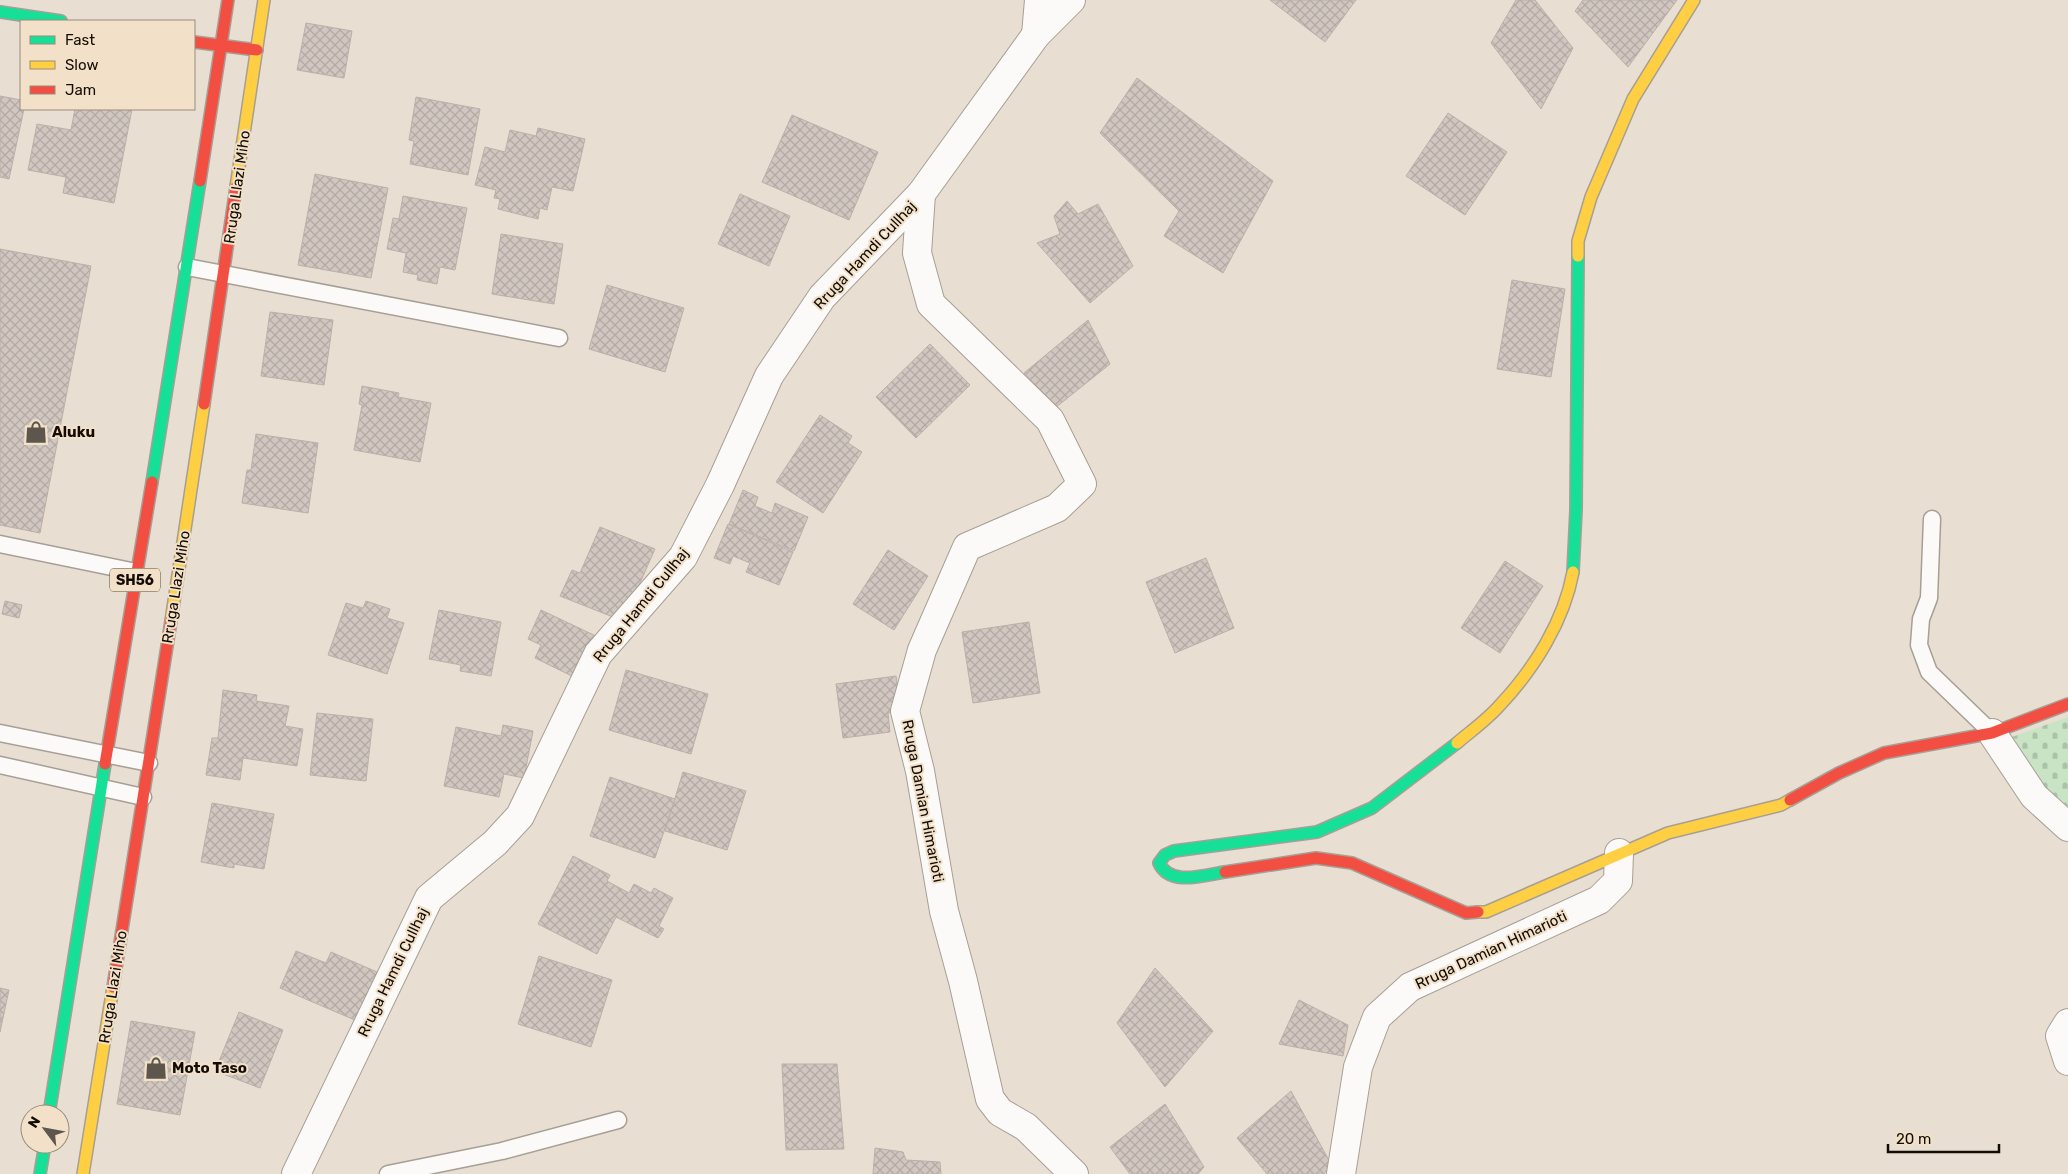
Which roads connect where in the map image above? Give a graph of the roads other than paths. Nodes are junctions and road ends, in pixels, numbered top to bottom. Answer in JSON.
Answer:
{"nodes":[{"id":1,"x":228,"y":0,"type":"edge"},
{"id":2,"x":264,"y":0,"type":"edge"},
{"id":3,"x":1039,"y":0,"type":"edge"},
{"id":4,"x":1071,"y":0,"type":"edge"},
{"id":5,"x":1694,"y":0,"type":"edge"},
{"id":6,"x":0,"y":12,"type":"edge"},
{"id":7,"x":54,"y":20,"type":"edge"},
{"id":8,"x":1036,"y":35,"type":"junction"},
{"id":9,"x":195,"y":42,"type":"edge"},
{"id":10,"x":221,"y":46,"type":"junction"},
{"id":11,"x":257,"y":50,"type":"junction"},
{"id":12,"x":921,"y":194,"type":"junction"},
{"id":13,"x":187,"y":267,"type":"junction"},
{"id":14,"x":224,"y":274,"type":"junction"},
{"id":15,"x":559,"y":338,"type":"dead end"},
{"id":16,"x":1932,"y":519,"type":"dead end"},
{"id":17,"x":0,"y":544,"type":"edge"},
{"id":18,"x":136,"y":572,"type":"junction"},
{"id":19,"x":2068,"y":704,"type":"edge"},
{"id":20,"x":0,"y":733,"type":"edge"},
{"id":21,"x":1992,"y":733,"type":"junction"},
{"id":22,"x":106,"y":753,"type":"junction"},
{"id":23,"x":149,"y":763,"type":"junction"},
{"id":24,"x":0,"y":765,"type":"edge"},
{"id":25,"x":100,"y":787,"type":"junction"},
{"id":26,"x":144,"y":797,"type":"junction"},
{"id":27,"x":2068,"y":827,"type":"edge"},
{"id":28,"x":1619,"y":853,"type":"junction"},
{"id":29,"x":2068,"y":1023,"type":"edge"},
{"id":30,"x":2068,"y":1061,"type":"edge"},
{"id":31,"x":51,"y":1104,"type":"edge"},
{"id":32,"x":618,"y":1120,"type":"dead end"},
{"id":33,"x":43,"y":1154,"type":"edge"},
{"id":34,"x":40,"y":1174,"type":"edge"},
{"id":35,"x":83,"y":1174,"type":"edge"},
{"id":36,"x":296,"y":1174,"type":"edge"},
{"id":37,"x":388,"y":1174,"type":"edge"},
{"id":38,"x":1074,"y":1174,"type":"edge"},
{"id":39,"x":1341,"y":1174,"type":"edge"}],
"edges":[{"from":1,"to":10,"type":"main road","number":"SH56"},
{"from":2,"to":11,"type":"main road","name":"Rruga Llazi Miho","number":"SH56"},
{"from":3,"to":8,"type":"street"},
{"from":4,"to":8,"type":"street","name":"Rruga Hamdi Cullhaj"},
{"from":5,"to":28,"type":"main road"},
{"from":6,"to":7,"type":"main road"},
{"from":8,"to":12,"type":"street","name":"Rruga Hamdi Cullhaj"},
{"from":9,"to":10,"type":"main road"},
{"from":10,"to":11,"type":"main road"},
{"from":10,"to":13,"type":"main road","number":"SH56"},
{"from":11,"to":14,"type":"main road","name":"Rruga Llazi Miho","number":"SH56"},
{"from":12,"to":36,"type":"street","name":"Rruga Hamdi Cullhaj"},
{"from":12,"to":38,"type":"street","name":"Rruga Damian Himarioti"},
{"from":13,"to":14,"type":"lane"},
{"from":13,"to":18,"type":"main road","number":"SH56"},
{"from":14,"to":15,"type":"lane"},
{"from":14,"to":23,"type":"main road","name":"Rruga Llazi Miho","number":"SH56"},
{"from":16,"to":21,"type":"lane"},
{"from":17,"to":18,"type":"lane"},
{"from":18,"to":22,"type":"main road","number":"SH56"},
{"from":19,"to":21,"type":"main road"},
{"from":20,"to":22,"type":"lane"},
{"from":21,"to":27,"type":"street"},
{"from":21,"to":28,"type":"main road"},
{"from":22,"to":23,"type":"lane"},
{"from":22,"to":25,"type":"main road","number":"SH56"},
{"from":23,"to":26,"type":"main road","name":"Rruga Llazi Miho","number":"SH56"},
{"from":24,"to":25,"type":"lane"},
{"from":25,"to":26,"type":"lane"},
{"from":25,"to":31,"type":"main road","number":"SH56"},
{"from":26,"to":35,"type":"main road","name":"Rruga Llazi Miho","number":"SH56"},
{"from":28,"to":39,"type":"street","name":"Rruga Damian Himarioti"},
{"from":29,"to":30,"type":"street"},
{"from":32,"to":37,"type":"lane"},
{"from":33,"to":34,"type":"main road"}]}
